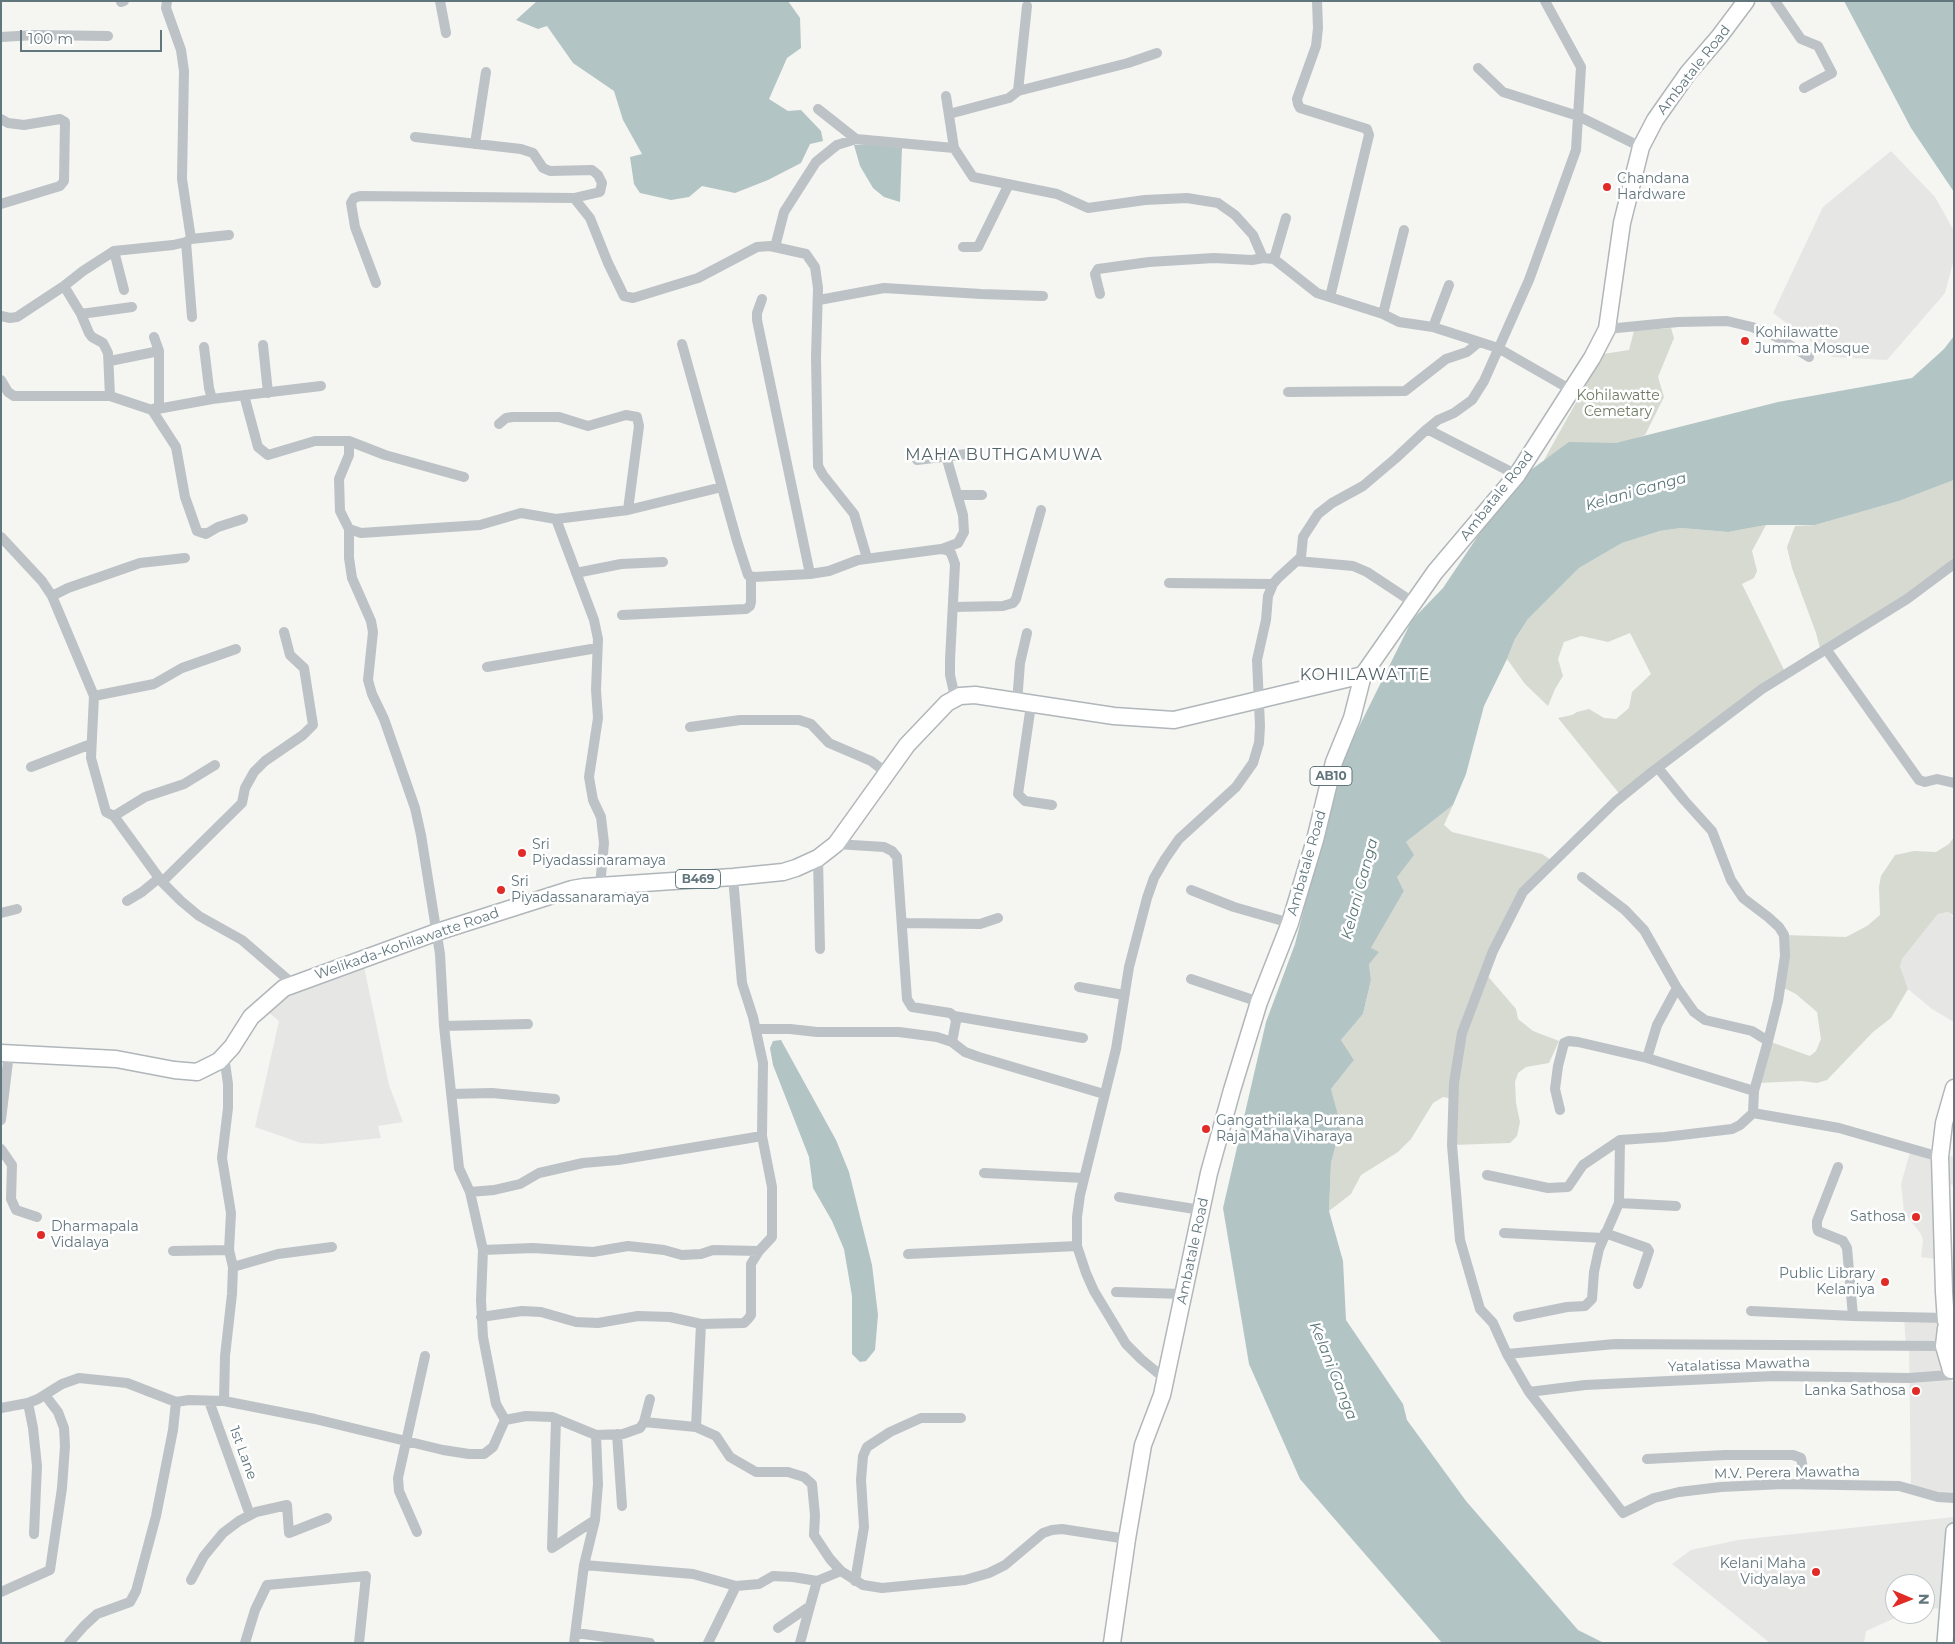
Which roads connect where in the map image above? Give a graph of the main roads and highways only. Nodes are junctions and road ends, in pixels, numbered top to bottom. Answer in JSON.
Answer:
{"nodes":[{"id":1,"x":1746,"y":1,"type":"edge"},
{"id":2,"x":1363,"y":676,"type":"junction"},
{"id":3,"x":5,"y":1053,"type":"edge"},
{"id":4,"x":1954,"y":1088,"type":"edge"},
{"id":5,"x":1948,"y":1271,"type":"edge"},
{"id":6,"x":1949,"y":1344,"type":"edge"},
{"id":7,"x":1952,"y":1374,"type":"edge"},
{"id":8,"x":1112,"y":1642,"type":"edge"}],
"edges":[{"from":1,"to":2,"type":"main road","name":"Ambatale Road","number":"AB10"},
{"from":2,"to":3,"type":"main road","name":"Welikada-Kohilawatte Road","number":"B469"},
{"from":2,"to":8,"type":"main road","name":"Ambatale Road","number":"AB10"},
{"from":4,"to":5,"type":"main road"},
{"from":5,"to":6,"type":"main road"},
{"from":6,"to":7,"type":"main road"}]}
